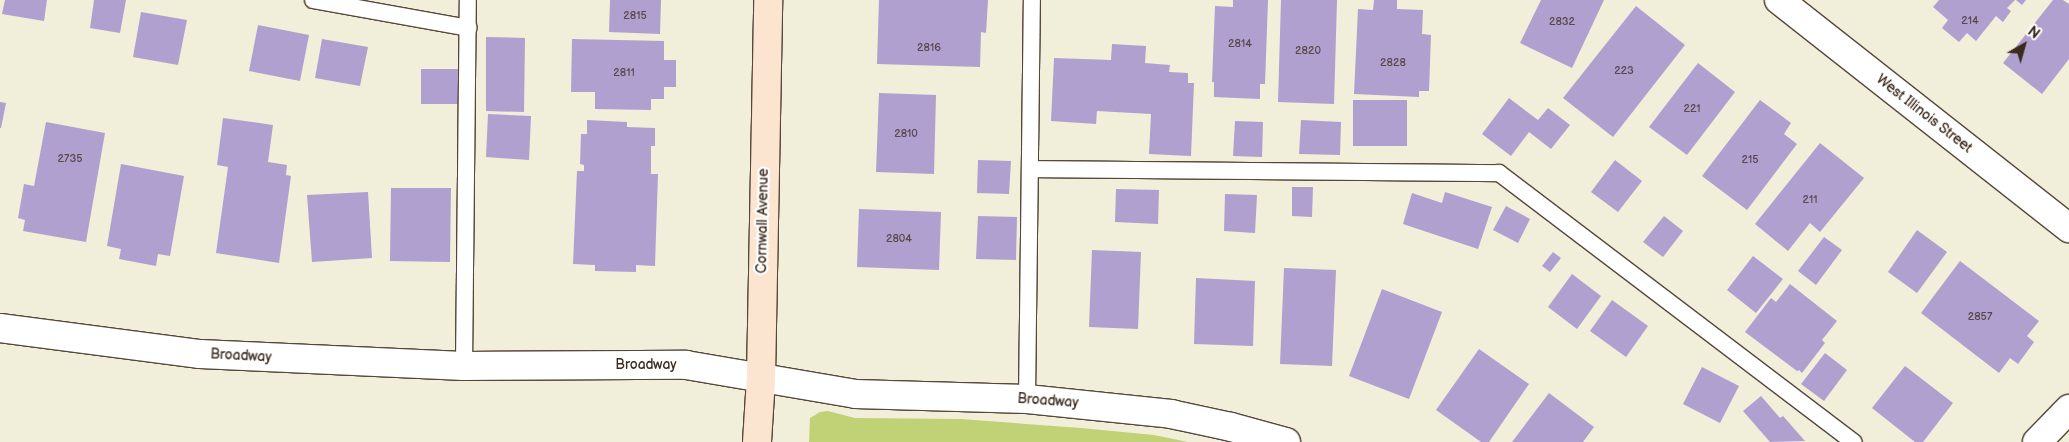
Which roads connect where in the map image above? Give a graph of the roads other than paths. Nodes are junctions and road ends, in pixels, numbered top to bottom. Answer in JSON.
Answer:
{"nodes":[{"id":1,"x":313,"y":0,"type":"edge"},
{"id":2,"x":468,"y":0,"type":"edge"},
{"id":3,"x":768,"y":0,"type":"edge"},
{"id":4,"x":1032,"y":0,"type":"edge"},
{"id":5,"x":1779,"y":0,"type":"edge"},
{"id":6,"x":468,"y":28,"type":"junction"},
{"id":7,"x":1030,"y":168,"type":"junction"},
{"id":8,"x":2069,"y":228,"type":"edge"},
{"id":9,"x":0,"y":328,"type":"edge"},
{"id":10,"x":464,"y":366,"type":"junction"},
{"id":11,"x":761,"y":378,"type":"junction"},
{"id":12,"x":1027,"y":399,"type":"junction"},
{"id":13,"x":2069,"y":409,"type":"edge"},
{"id":14,"x":757,"y":442,"type":"edge"},
{"id":15,"x":1286,"y":442,"type":"edge"},
{"id":16,"x":1853,"y":442,"type":"edge"},
{"id":17,"x":2037,"y":442,"type":"edge"}],
"edges":[{"from":1,"to":6,"type":"lane"},
{"from":2,"to":6,"type":"lane"},
{"from":3,"to":11,"type":"main road","name":"Cornwall Avenue"},
{"from":4,"to":7,"type":"lane"},
{"from":5,"to":8,"type":"street","name":"West Illinois Street"},
{"from":6,"to":10,"type":"lane"},
{"from":7,"to":12,"type":"lane"},
{"from":7,"to":16,"type":"lane"},
{"from":9,"to":10,"type":"street","name":"Broadway"},
{"from":10,"to":11,"type":"street","name":"Broadway"},
{"from":11,"to":12,"type":"street","name":"Broadway"},
{"from":11,"to":14,"type":"main road","name":"Cornwall Avenue"},
{"from":12,"to":15,"type":"street","name":"Broadway"},
{"from":13,"to":17,"type":"street"}]}
